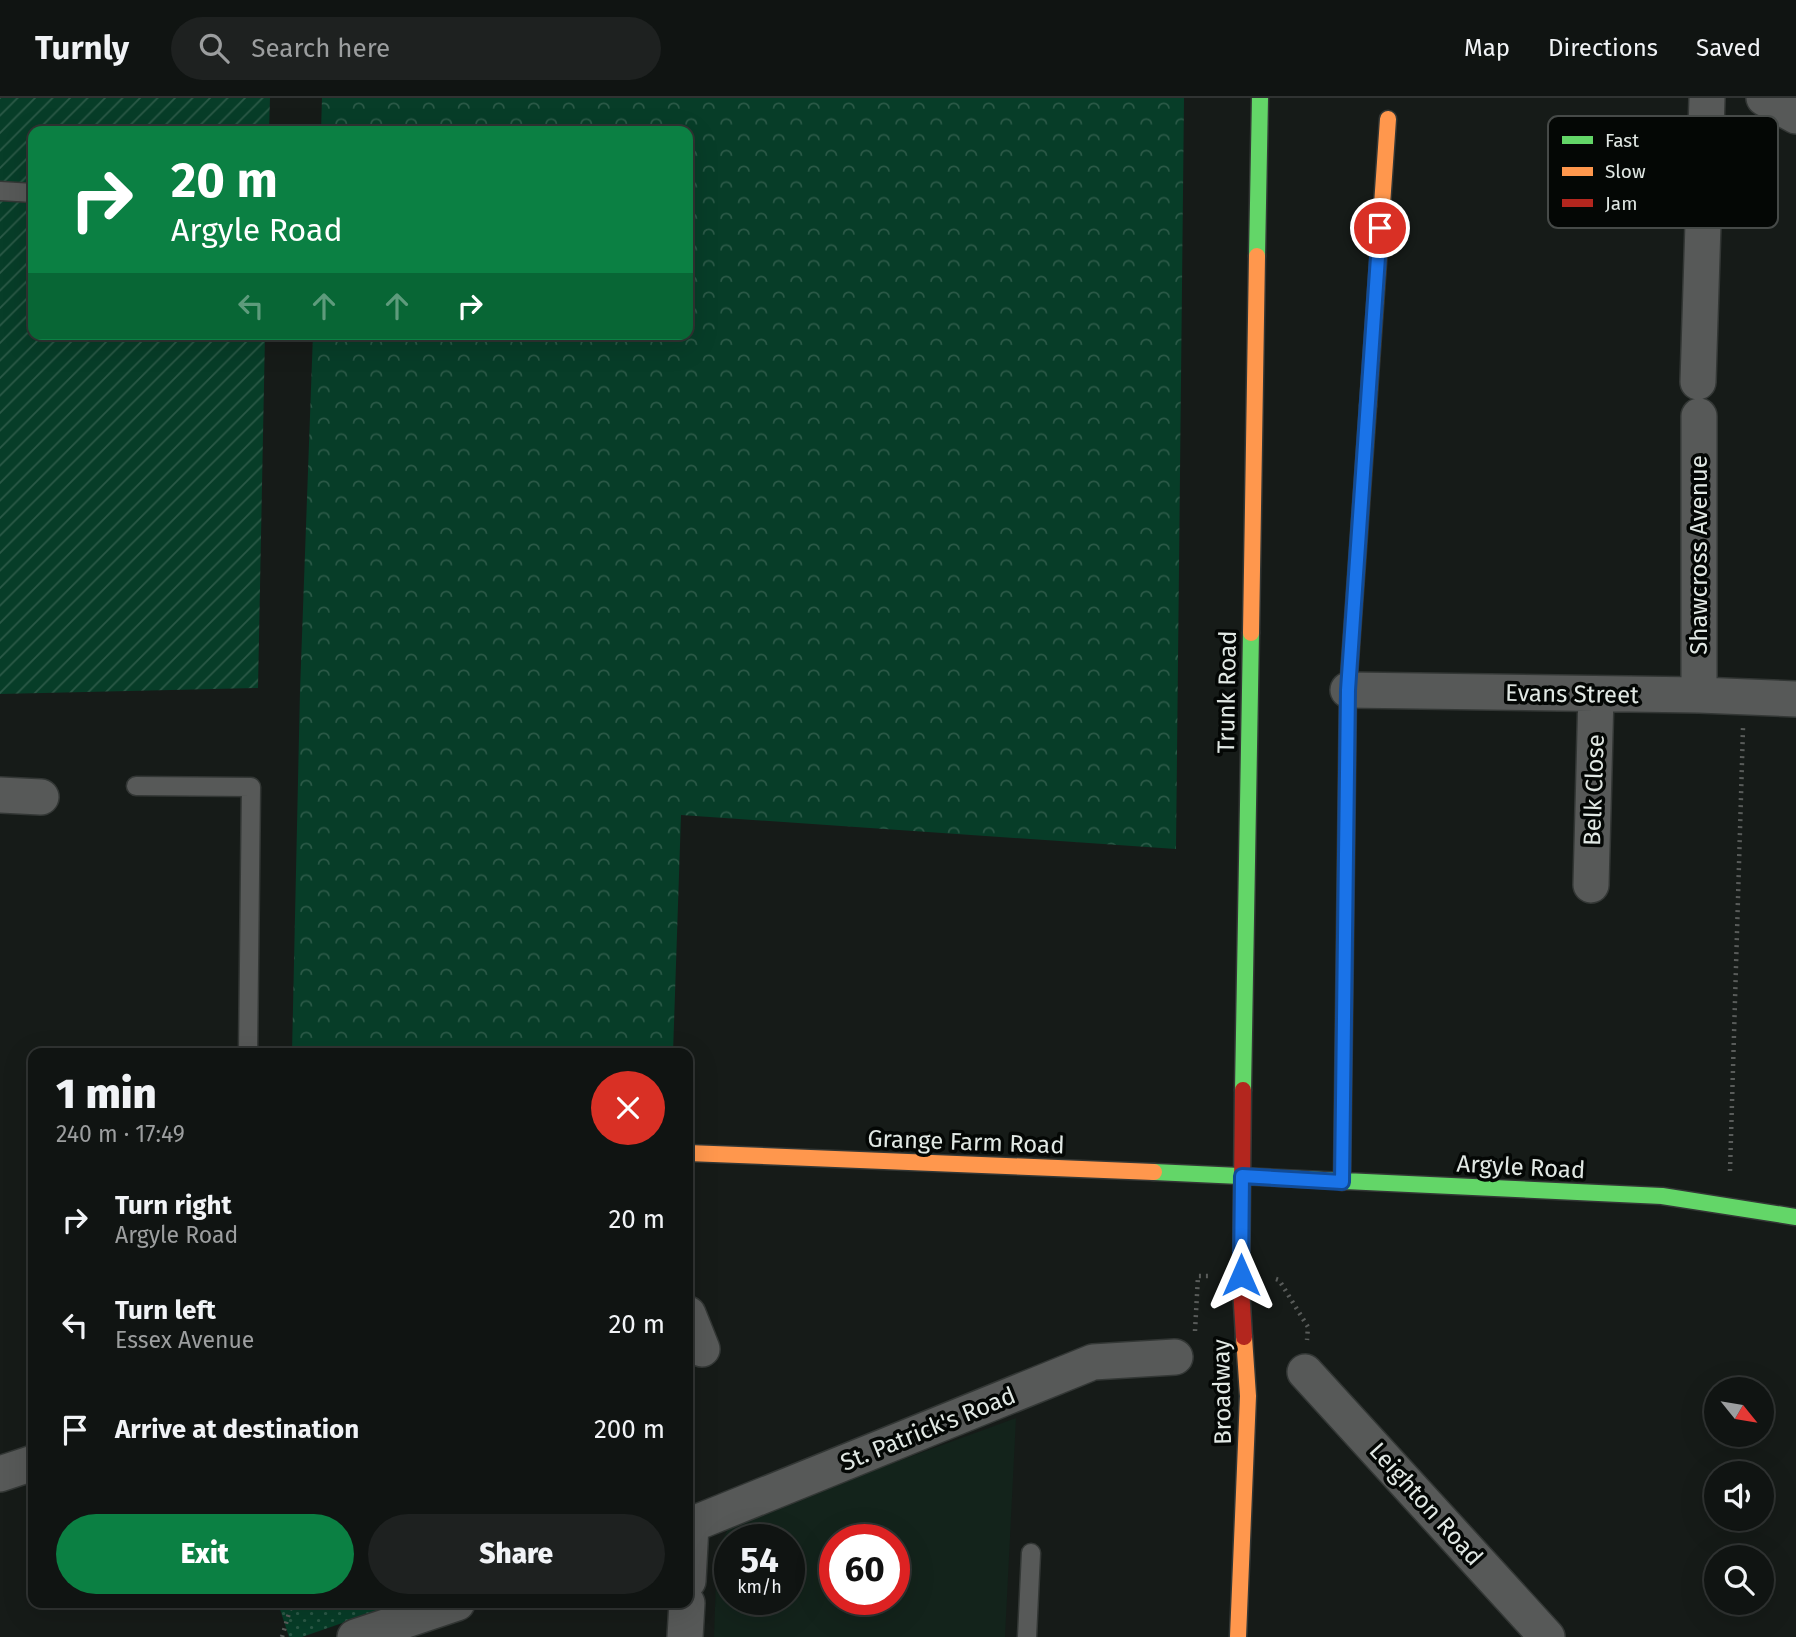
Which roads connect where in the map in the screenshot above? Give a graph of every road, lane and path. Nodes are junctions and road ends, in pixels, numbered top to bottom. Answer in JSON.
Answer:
{"nodes":[{"id":1,"x":1260,"y":98,"type":"edge"},
{"id":2,"x":1707,"y":98,"type":"edge"},
{"id":3,"x":1764,"y":98,"type":"edge"},
{"id":4,"x":1707,"y":116,"type":"edge"},
{"id":5,"x":1796,"y":116,"type":"edge"},
{"id":6,"x":1388,"y":119,"type":"dead end"},
{"id":7,"x":0,"y":191,"type":"edge"},
{"id":8,"x":28,"y":193,"type":"edge"},
{"id":9,"x":1704,"y":228,"type":"edge"},
{"id":10,"x":1348,"y":690,"type":"junction"},
{"id":11,"x":1596,"y":694,"type":"junction"},
{"id":12,"x":1699,"y":695,"type":"junction"},
{"id":13,"x":1744,"y":697,"type":"junction"},
{"id":14,"x":1796,"y":699,"type":"edge"},
{"id":15,"x":136,"y":786,"type":"dead end"},
{"id":16,"x":0,"y":796,"type":"edge"},
{"id":17,"x":41,"y":797,"type":"dead end"},
{"id":18,"x":1591,"y":885,"type":"dead end"},
{"id":19,"x":248,"y":1048,"type":"edge"},
{"id":20,"x":693,"y":1153,"type":"edge"},
{"id":21,"x":1242,"y":1176,"type":"junction"},
{"id":22,"x":1342,"y":1182,"type":"junction"},
{"id":23,"x":1729,"y":1207,"type":"junction"},
{"id":24,"x":1796,"y":1217,"type":"edge"},
{"id":25,"x":1241,"y":1287,"type":"junction"},
{"id":26,"x":693,"y":1326,"type":"edge"},
{"id":27,"x":702,"y":1349,"type":"dead end"},
{"id":28,"x":1175,"y":1357,"type":"dead end"},
{"id":29,"x":1230,"y":1362,"type":"dead end"},
{"id":30,"x":1305,"y":1372,"type":"dead end"},
{"id":31,"x":28,"y":1466,"type":"edge"},
{"id":32,"x":0,"y":1474,"type":"edge"},
{"id":33,"x":693,"y":1523,"type":"edge"},
{"id":34,"x":1031,"y":1553,"type":"dead end"},
{"id":35,"x":291,"y":1608,"type":"edge"},
{"id":36,"x":442,"y":1608,"type":"edge"},
{"id":37,"x":687,"y":1608,"type":"edge"},
{"id":38,"x":282,"y":1637,"type":"edge"},
{"id":39,"x":355,"y":1637,"type":"edge"},
{"id":40,"x":685,"y":1637,"type":"edge"},
{"id":41,"x":1027,"y":1637,"type":"edge"},
{"id":42,"x":1238,"y":1637,"type":"edge"},
{"id":43,"x":1547,"y":1637,"type":"edge"}],
"edges":[{"from":1,"to":21,"type":"street","name":"Trunk Road"},
{"from":2,"to":4,"type":"street","name":"Shawcross Avenue"},
{"from":3,"to":5,"type":"street"},
{"from":6,"to":10,"type":"street"},
{"from":7,"to":8,"type":"lane"},
{"from":9,"to":12,"type":"street","name":"Shawcross Avenue"},
{"from":10,"to":11,"type":"street","name":"Evans Street"},
{"from":10,"to":22,"type":"street"},
{"from":11,"to":12,"type":"street","name":"Evans Street"},
{"from":11,"to":18,"type":"street","name":"Belk Close"},
{"from":12,"to":13,"type":"street","name":"Evans Street"},
{"from":13,"to":14,"type":"street","name":"Evans Street"},
{"from":13,"to":23,"type":"path"},
{"from":15,"to":19,"type":"lane"},
{"from":16,"to":17,"type":"street"},
{"from":20,"to":21,"type":"street","name":"Grange Farm Road"},
{"from":21,"to":22,"type":"street","name":"Argyle Road"},
{"from":21,"to":25,"type":"street","name":"Trunk Road"},
{"from":22,"to":23,"type":"street","name":"Argyle Road"},
{"from":23,"to":24,"type":"street","name":"Argyle Road"},
{"from":25,"to":29,"type":"street","name":"Broadway"},
{"from":25,"to":42,"type":"street","name":"Broadway"},
{"from":26,"to":27,"type":"street"},
{"from":28,"to":33,"type":"street","name":"St. Patrick's Road"},
{"from":30,"to":43,"type":"street","name":"Leighton Road"},
{"from":31,"to":32,"type":"street"},
{"from":34,"to":41,"type":"lane"},
{"from":35,"to":38,"type":"path"},
{"from":36,"to":39,"type":"street"},
{"from":37,"to":40,"type":"street"}]}
